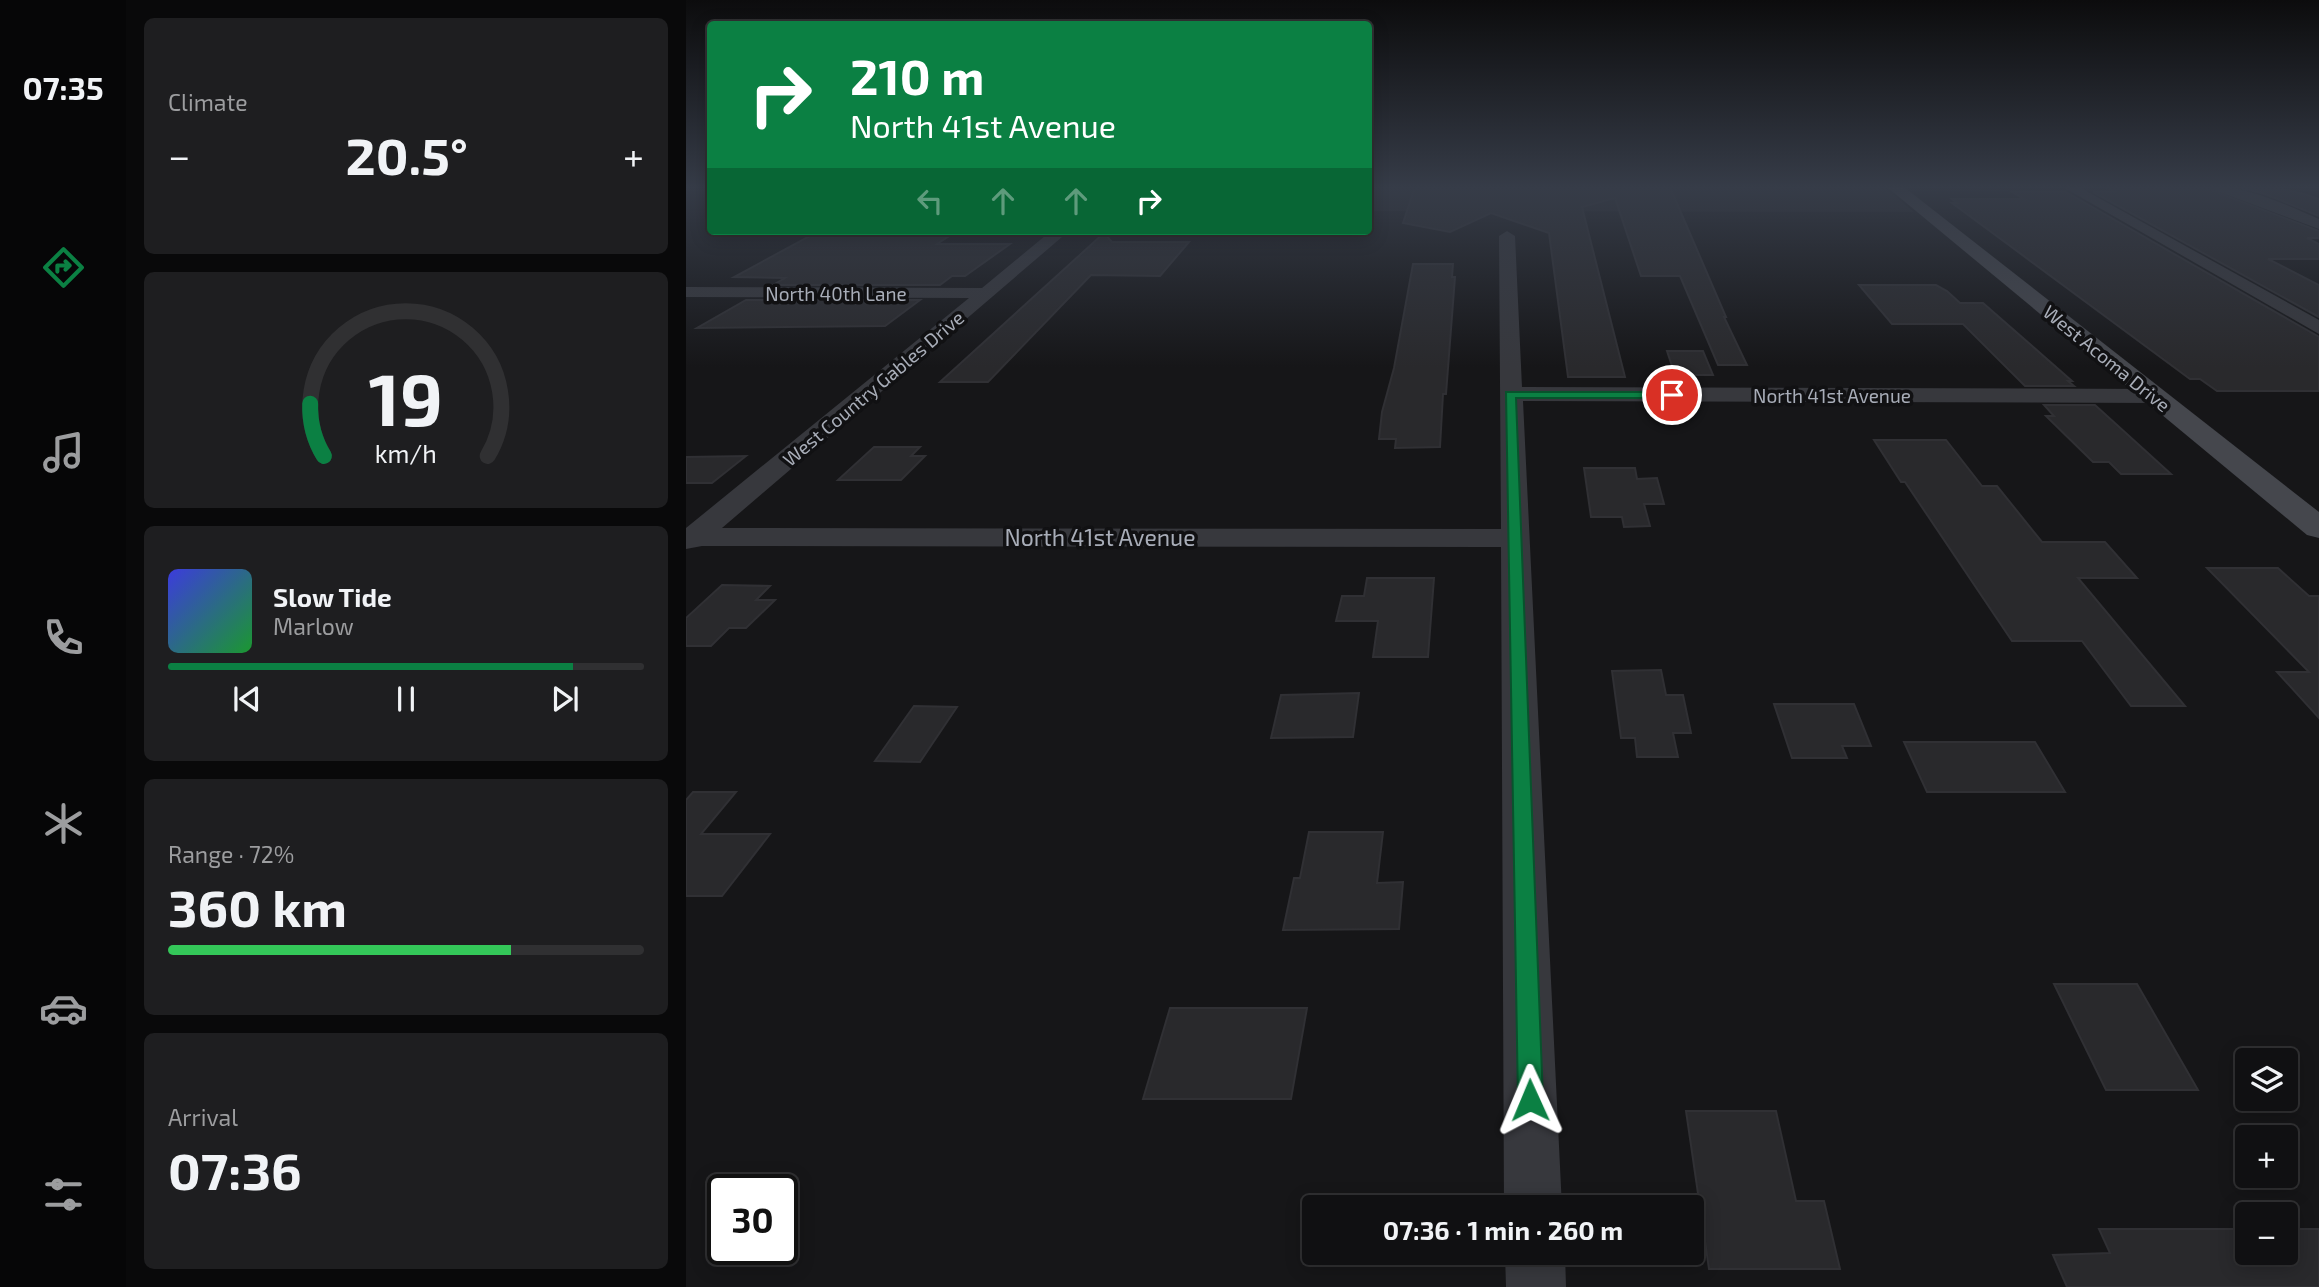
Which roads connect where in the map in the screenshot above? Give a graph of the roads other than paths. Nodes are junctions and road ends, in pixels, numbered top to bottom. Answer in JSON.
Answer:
{"nodes":[{"id":1,"x":1042,"y":247,"type":"edge"},
{"id":2,"x":1507,"y":247,"type":"edge"},
{"id":3,"x":1969,"y":247,"type":"edge"},
{"id":4,"x":2176,"y":247,"type":"edge"},
{"id":5,"x":686,"y":292,"type":"edge"},
{"id":6,"x":986,"y":293,"type":"junction"},
{"id":7,"x":2319,"y":328,"type":"edge"},
{"id":8,"x":1510,"y":394,"type":"junction"},
{"id":9,"x":2154,"y":396,"type":"junction"},
{"id":10,"x":2317,"y":525,"type":"edge"},
{"id":11,"x":1515,"y":538,"type":"junction"},
{"id":12,"x":689,"y":539,"type":"edge"},
{"id":13,"x":1533,"y":1195,"type":"edge"},
{"id":14,"x":1535,"y":1265,"type":"edge"},
{"id":15,"x":1536,"y":1287,"type":"edge"}],
"edges":[{"from":1,"to":6,"type":"street","name":"West Country Gables Drive"},
{"from":2,"to":8,"type":"street"},
{"from":3,"to":9,"type":"street","name":"West Acoma Drive"},
{"from":4,"to":7,"type":"street"},
{"from":5,"to":6,"type":"street","name":"North 40th Lane"},
{"from":6,"to":12,"type":"street","name":"West Country Gables Drive"},
{"from":8,"to":9,"type":"street","name":"North 41st Avenue"},
{"from":8,"to":11,"type":"street"},
{"from":9,"to":10,"type":"street","name":"West Acoma Drive"},
{"from":11,"to":12,"type":"street","name":"North 41st Avenue"},
{"from":11,"to":13,"type":"street"},
{"from":14,"to":15,"type":"street"}]}
